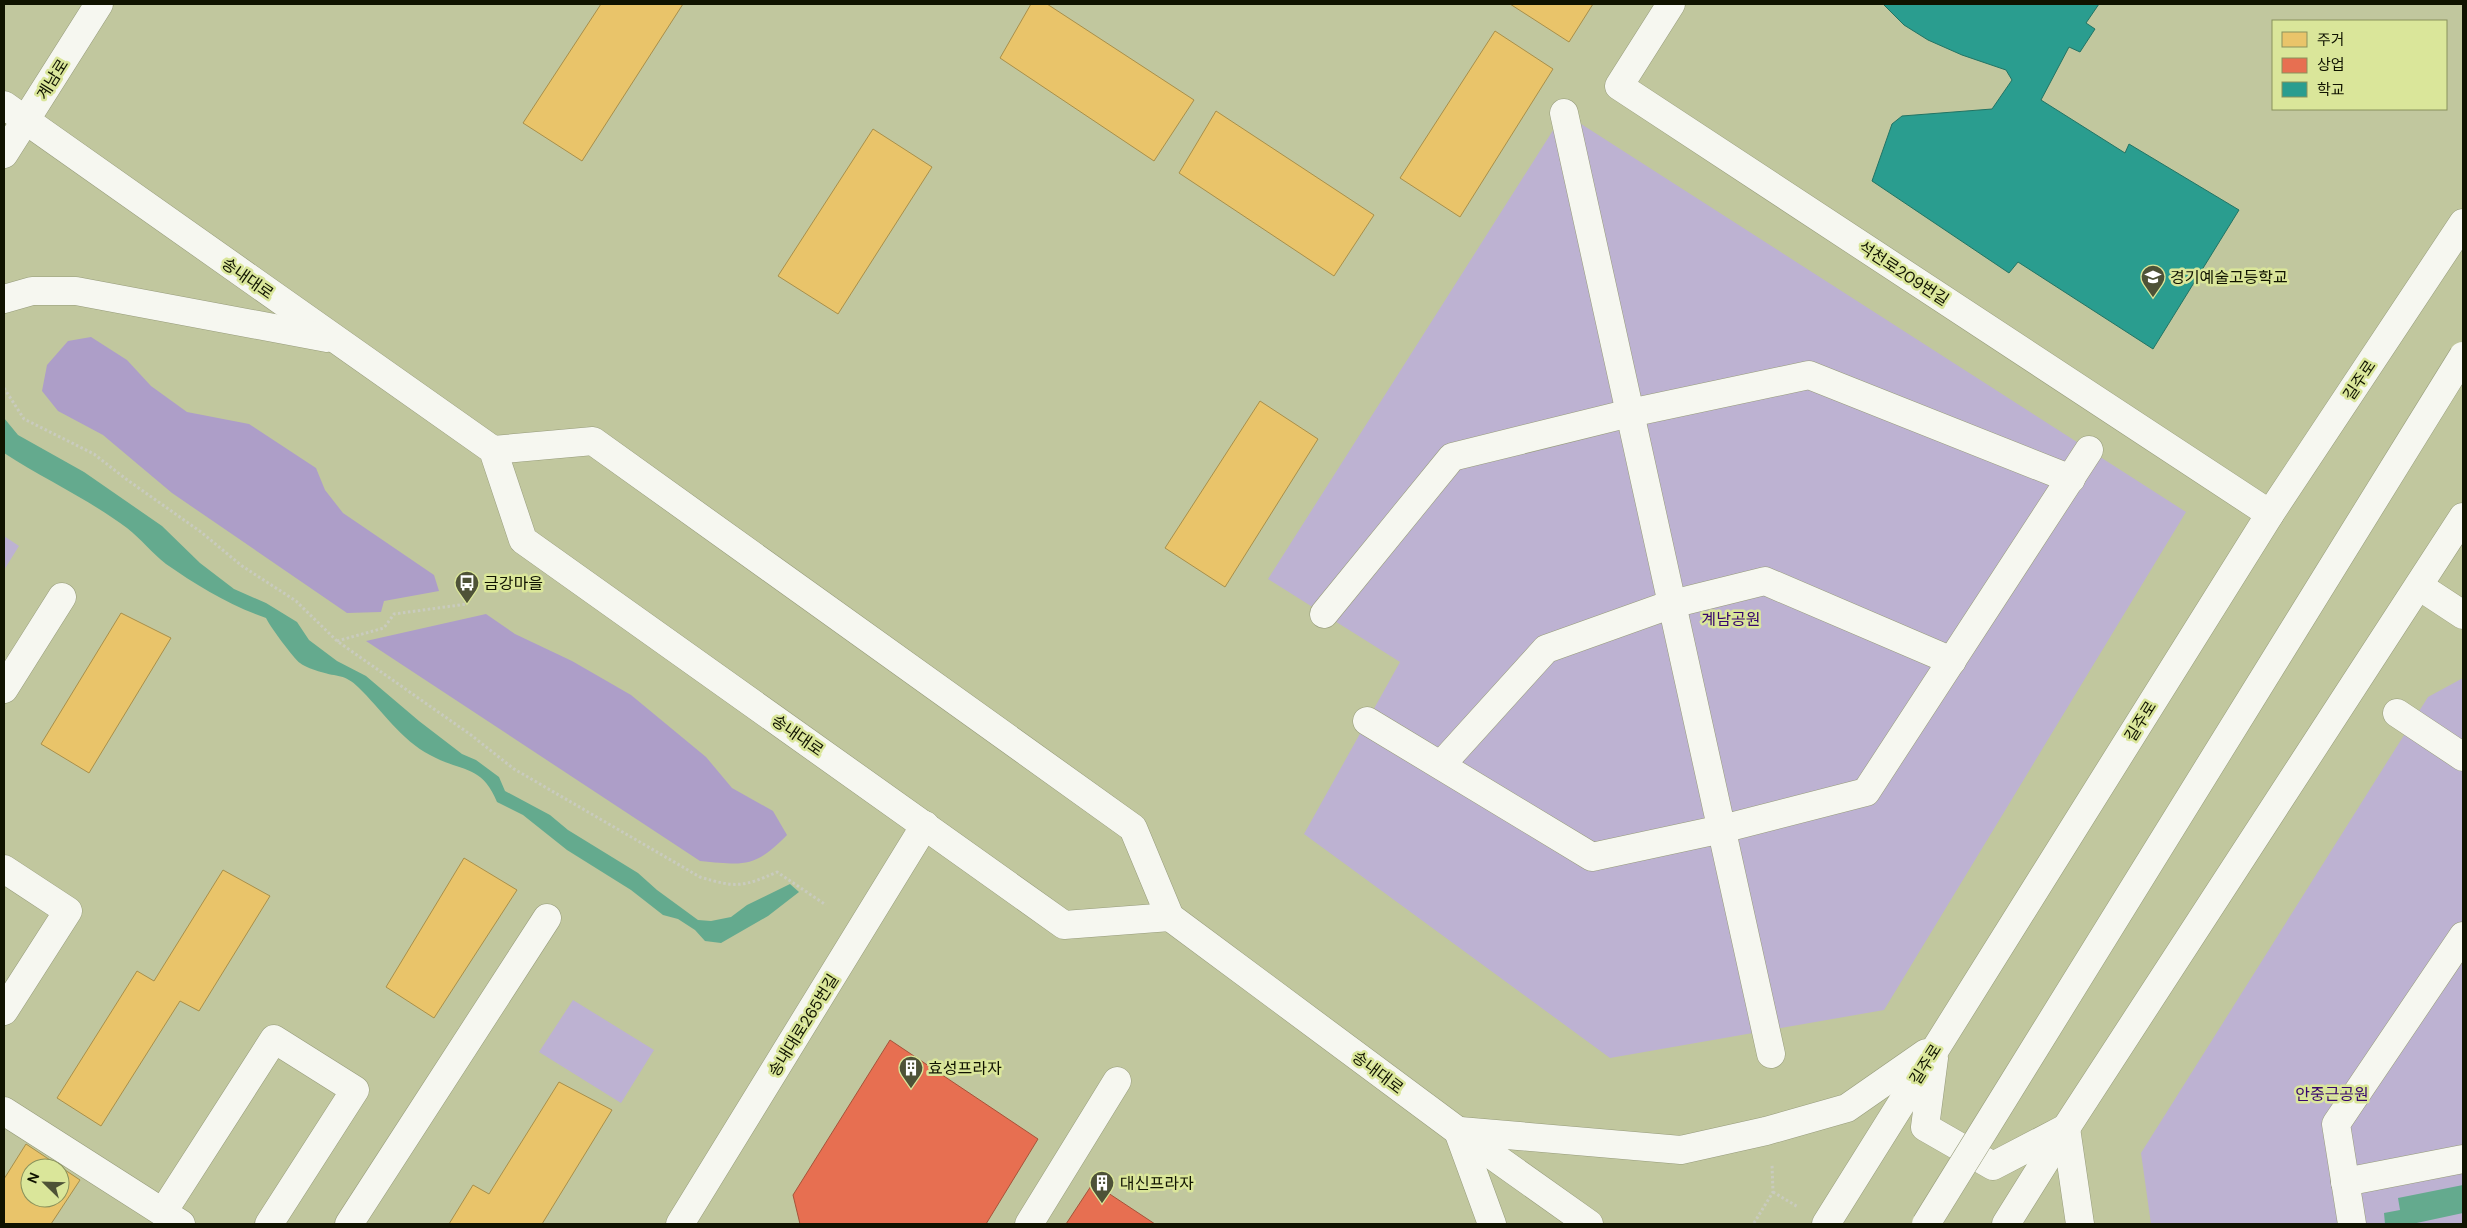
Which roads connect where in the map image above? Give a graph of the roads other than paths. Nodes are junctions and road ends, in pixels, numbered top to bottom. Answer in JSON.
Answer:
{"nodes":[{"id":1,"x":99,"y":4,"type":"edge"},
{"id":2,"x":1671,"y":4,"type":"edge"},
{"id":3,"x":14,"y":113,"type":"edge"},
{"id":4,"x":1564,"y":113,"type":"dead end"},
{"id":5,"x":4,"y":154,"type":"edge"},
{"id":6,"x":2463,"y":223,"type":"edge"},
{"id":7,"x":4,"y":299,"type":"edge"},
{"id":8,"x":336,"y":340,"type":"junction"},
{"id":9,"x":2463,"y":356,"type":"edge"},
{"id":10,"x":1630,"y":413,"type":"junction"},
{"id":11,"x":493,"y":450,"type":"junction"},
{"id":12,"x":2089,"y":450,"type":"dead end"},
{"id":13,"x":2071,"y":479,"type":"junction"},
{"id":14,"x":2270,"y":514,"type":"junction"},
{"id":15,"x":2463,"y":517,"type":"edge"},
{"id":16,"x":2419,"y":586,"type":"junction"},
{"id":17,"x":62,"y":597,"type":"dead end"},
{"id":18,"x":1672,"y":604,"type":"junction"},
{"id":19,"x":1324,"y":614,"type":"dead end"},
{"id":20,"x":2463,"y":614,"type":"edge"},
{"id":21,"x":1952,"y":661,"type":"junction"},
{"id":22,"x":4,"y":689,"type":"edge"},
{"id":23,"x":2396,"y":713,"type":"dead end"},
{"id":24,"x":1368,"y":721,"type":"dead end"},
{"id":25,"x":2463,"y":757,"type":"edge"},
{"id":26,"x":1441,"y":766,"type":"junction"},
{"id":27,"x":925,"y":825,"type":"junction"},
{"id":28,"x":1722,"y":829,"type":"junction"},
{"id":29,"x":4,"y":869,"type":"edge"},
{"id":30,"x":1170,"y":917,"type":"junction"},
{"id":31,"x":547,"y":918,"type":"dead end"},
{"id":32,"x":2463,"y":936,"type":"edge"},
{"id":33,"x":4,"y":1011,"type":"edge"},
{"id":34,"x":1936,"y":1047,"type":"junction"},
{"id":35,"x":1771,"y":1054,"type":"dead end"},
{"id":36,"x":1118,"y":1081,"type":"dead end"},
{"id":37,"x":4,"y":1111,"type":"edge"},
{"id":38,"x":2066,"y":1128,"type":"junction"},
{"id":39,"x":1458,"y":1131,"type":"junction"},
{"id":40,"x":2463,"y":1159,"type":"edge"},
{"id":41,"x":2345,"y":1182,"type":"junction"},
{"id":42,"x":1815,"y":1217,"type":"edge"},
{"id":43,"x":172,"y":1218,"type":"edge"},
{"id":44,"x":269,"y":1224,"type":"edge"},
{"id":45,"x":349,"y":1224,"type":"edge"},
{"id":46,"x":681,"y":1224,"type":"edge"},
{"id":47,"x":1029,"y":1224,"type":"edge"},
{"id":48,"x":1492,"y":1224,"type":"edge"},
{"id":49,"x":1589,"y":1224,"type":"edge"},
{"id":50,"x":1926,"y":1224,"type":"edge"},
{"id":51,"x":2006,"y":1224,"type":"edge"},
{"id":52,"x":2080,"y":1224,"type":"edge"},
{"id":53,"x":2352,"y":1224,"type":"edge"}],
"edges":[{"from":1,"to":3,"type":"street","name":"계남로"},
{"from":2,"to":14,"type":"street","name":"석천로209번길"},
{"from":3,"to":5,"type":"street","name":"계남로"},
{"from":3,"to":8,"type":"street","name":"송내대로"},
{"from":4,"to":10,"type":"street"},
{"from":6,"to":14,"type":"street","name":"길주로"},
{"from":7,"to":8,"type":"street"},
{"from":8,"to":11,"type":"street","name":"송내대로"},
{"from":9,"to":50,"type":"street","bridge":true},
{"from":10,"to":13,"type":"street"},
{"from":10,"to":18,"type":"street"},
{"from":10,"to":19,"type":"street"},
{"from":11,"to":27,"type":"street","name":"송내대로"},
{"from":11,"to":30,"type":"street"},
{"from":12,"to":13,"type":"street"},
{"from":13,"to":21,"type":"street"},
{"from":14,"to":34,"type":"street","name":"길주로"},
{"from":15,"to":16,"type":"street"},
{"from":16,"to":20,"type":"street"},
{"from":16,"to":38,"type":"street"},
{"from":17,"to":22,"type":"street"},
{"from":18,"to":21,"type":"street"},
{"from":18,"to":26,"type":"street"},
{"from":18,"to":28,"type":"street"},
{"from":21,"to":28,"type":"street"},
{"from":23,"to":25,"type":"street"},
{"from":24,"to":26,"type":"street"},
{"from":26,"to":28,"type":"street"},
{"from":27,"to":30,"type":"street","name":"송내대로"},
{"from":27,"to":46,"type":"street","name":"송내대로265번길"},
{"from":28,"to":35,"type":"street"},
{"from":29,"to":33,"type":"street"},
{"from":30,"to":39,"type":"street","name":"송내대로"},
{"from":31,"to":45,"type":"street"},
{"from":32,"to":41,"type":"street"},
{"from":34,"to":38,"type":"street"},
{"from":34,"to":39,"type":"street"},
{"from":34,"to":42,"type":"street","name":"길주로"},
{"from":36,"to":47,"type":"street"},
{"from":37,"to":43,"type":"street"},
{"from":38,"to":51,"type":"street"},
{"from":38,"to":52,"type":"street"},
{"from":39,"to":48,"type":"street"},
{"from":39,"to":49,"type":"street","name":"송내대로"},
{"from":40,"to":41,"type":"street"},
{"from":41,"to":53,"type":"street"},
{"from":43,"to":44,"type":"street"}]}
